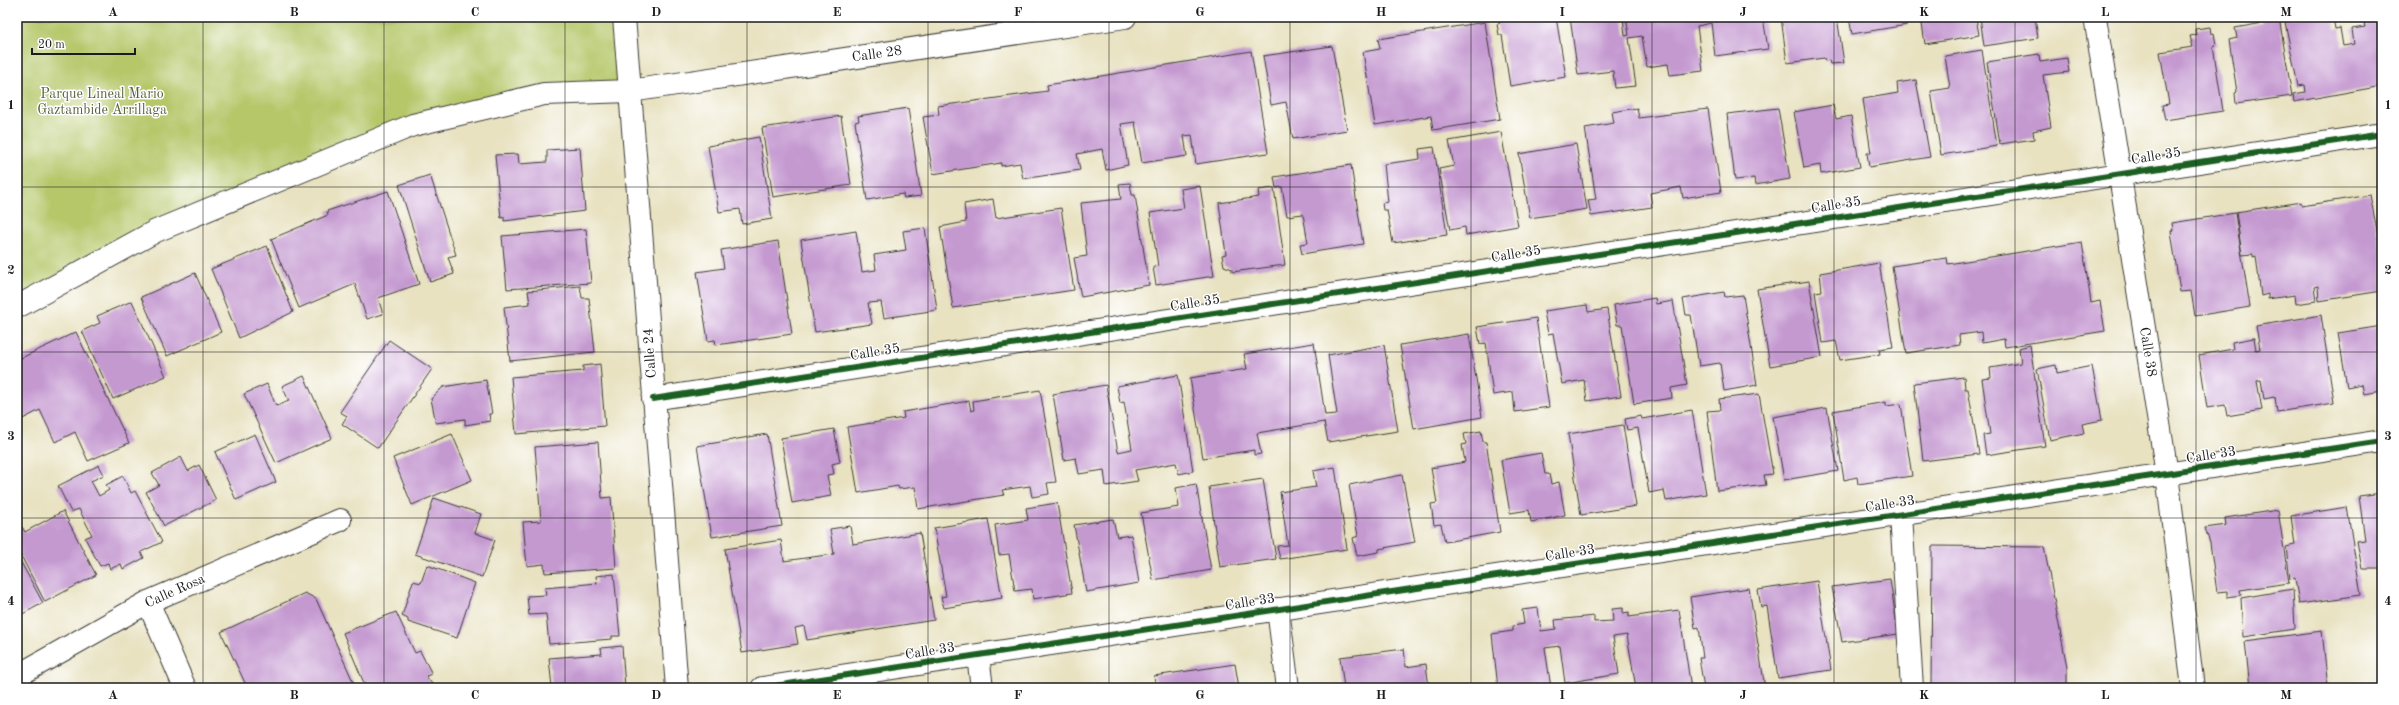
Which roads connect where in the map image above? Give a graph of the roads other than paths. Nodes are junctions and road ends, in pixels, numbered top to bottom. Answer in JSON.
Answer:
{"nodes":[{"id":1,"x":624,"y":17,"type":"edge"},
{"id":2,"x":1125,"y":17,"type":"edge"},
{"id":3,"x":2095,"y":17,"type":"edge"},
{"id":4,"x":630,"y":91,"type":"junction"},
{"id":5,"x":2382,"y":134,"type":"edge"},
{"id":6,"x":2120,"y":174,"type":"junction"},
{"id":7,"x":17,"y":307,"type":"edge"},
{"id":8,"x":653,"y":399,"type":"junction"},
{"id":9,"x":2382,"y":441,"type":"edge"},
{"id":10,"x":2167,"y":474,"type":"junction"},
{"id":11,"x":1901,"y":515,"type":"junction"},
{"id":12,"x":340,"y":520,"type":"dead end"},
{"id":13,"x":148,"y":602,"type":"junction"},
{"id":14,"x":1278,"y":609,"type":"junction"},
{"id":15,"x":978,"y":656,"type":"junction"},
{"id":16,"x":17,"y":676,"type":"edge"},
{"id":17,"x":185,"y":688,"type":"edge"},
{"id":18,"x":677,"y":688,"type":"edge"},
{"id":19,"x":762,"y":688,"type":"edge"},
{"id":20,"x":982,"y":688,"type":"edge"},
{"id":21,"x":1288,"y":688,"type":"edge"},
{"id":22,"x":1912,"y":688,"type":"edge"},
{"id":23,"x":2193,"y":688,"type":"edge"}],
"edges":[{"from":1,"to":4,"type":"street","name":"Calle 24"},
{"from":2,"to":4,"type":"street","name":"Calle 28"},
{"from":3,"to":6,"type":"street","name":"Calle 38"},
{"from":4,"to":7,"type":"street","name":"Calle 28"},
{"from":4,"to":8,"type":"street","name":"Calle 24"},
{"from":5,"to":6,"type":"street","name":"Calle 35"},
{"from":6,"to":8,"type":"street","name":"Calle 35"},
{"from":6,"to":10,"type":"street","name":"Calle 38"},
{"from":8,"to":18,"type":"street","name":"Calle 24"},
{"from":9,"to":10,"type":"street","name":"Calle 33"},
{"from":10,"to":11,"type":"street","name":"Calle 33"},
{"from":10,"to":23,"type":"street","name":"Calle 38"},
{"from":11,"to":14,"type":"street","name":"Calle 33"},
{"from":11,"to":22,"type":"street"},
{"from":12,"to":13,"type":"street","name":"Calle Rosa"},
{"from":13,"to":16,"type":"street","name":"Calle Rosa"},
{"from":13,"to":17,"type":"street"},
{"from":14,"to":15,"type":"street","name":"Calle 33"},
{"from":14,"to":21,"type":"street"},
{"from":15,"to":19,"type":"street","name":"Calle 33"},
{"from":15,"to":20,"type":"street"}]}
